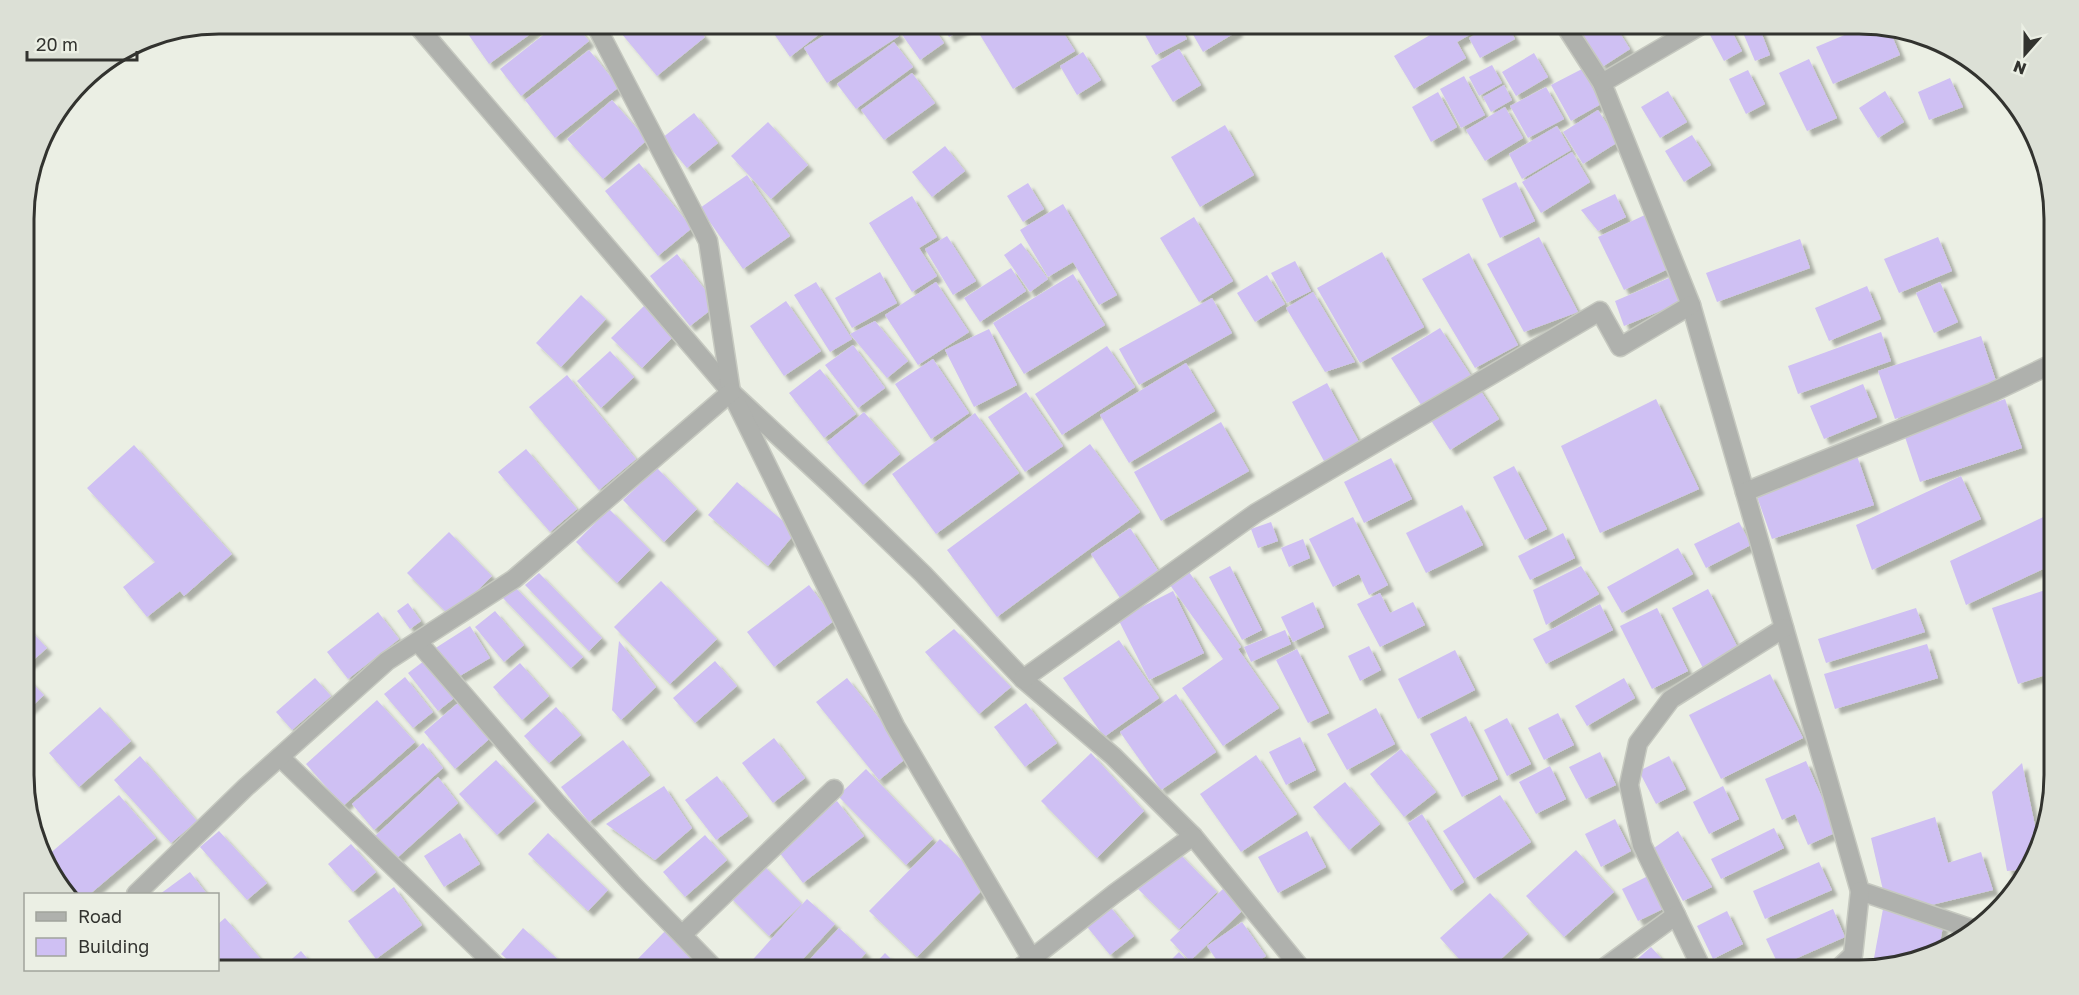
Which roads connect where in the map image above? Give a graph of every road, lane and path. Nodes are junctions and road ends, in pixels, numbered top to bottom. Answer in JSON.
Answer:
{"nodes":[{"id":1,"x":425,"y":34,"type":"edge"},
{"id":2,"x":600,"y":34,"type":"edge"},
{"id":3,"x":1570,"y":34,"type":"edge"},
{"id":4,"x":1686,"y":34,"type":"edge"},
{"id":5,"x":1602,"y":83,"type":"junction"},
{"id":6,"x":1691,"y":305,"type":"junction"},
{"id":7,"x":2044,"y":368,"type":"edge"},
{"id":8,"x":731,"y":392,"type":"junction"},
{"id":9,"x":1745,"y":492,"type":"junction"},
{"id":10,"x":1784,"y":628,"type":"junction"},
{"id":11,"x":418,"y":642,"type":"junction"},
{"id":12,"x":1023,"y":680,"type":"junction"},
{"id":13,"x":280,"y":757,"type":"junction"},
{"id":14,"x":834,"y":789,"type":"dead end"},
{"id":15,"x":1194,"y":836,"type":"junction"},
{"id":16,"x":1860,"y":891,"type":"junction"},
{"id":17,"x":137,"y":893,"type":"edge"},
{"id":18,"x":1676,"y":915,"type":"junction"},
{"id":19,"x":1965,"y":927,"type":"edge"},
{"id":20,"x":683,"y":934,"type":"junction"},
{"id":21,"x":490,"y":960,"type":"edge"},
{"id":22,"x":707,"y":960,"type":"edge"},
{"id":23,"x":1034,"y":960,"type":"edge"},
{"id":24,"x":1041,"y":960,"type":"edge"},
{"id":25,"x":1295,"y":960,"type":"edge"},
{"id":26,"x":1615,"y":960,"type":"edge"},
{"id":27,"x":1698,"y":960,"type":"edge"},
{"id":28,"x":1848,"y":960,"type":"edge"}],
"edges":[{"from":1,"to":8,"type":"street"},
{"from":2,"to":8,"type":"street"},
{"from":3,"to":5,"type":"street"},
{"from":4,"to":5,"type":"street"},
{"from":5,"to":6,"type":"street"},
{"from":6,"to":9,"type":"street"},
{"from":6,"to":12,"type":"street"},
{"from":7,"to":9,"type":"street"},
{"from":8,"to":11,"type":"street"},
{"from":8,"to":12,"type":"street"},
{"from":8,"to":23,"type":"street"},
{"from":9,"to":10,"type":"street"},
{"from":10,"to":16,"type":"street"},
{"from":10,"to":18,"type":"street"},
{"from":11,"to":13,"type":"street"},
{"from":11,"to":20,"type":"street"},
{"from":12,"to":15,"type":"street"},
{"from":13,"to":17,"type":"street"},
{"from":13,"to":21,"type":"street"},
{"from":14,"to":20,"type":"street"},
{"from":15,"to":24,"type":"street"},
{"from":15,"to":25,"type":"street"},
{"from":16,"to":19,"type":"street"},
{"from":16,"to":28,"type":"street"},
{"from":18,"to":26,"type":"street"},
{"from":18,"to":27,"type":"street"},
{"from":20,"to":22,"type":"street"}]}
